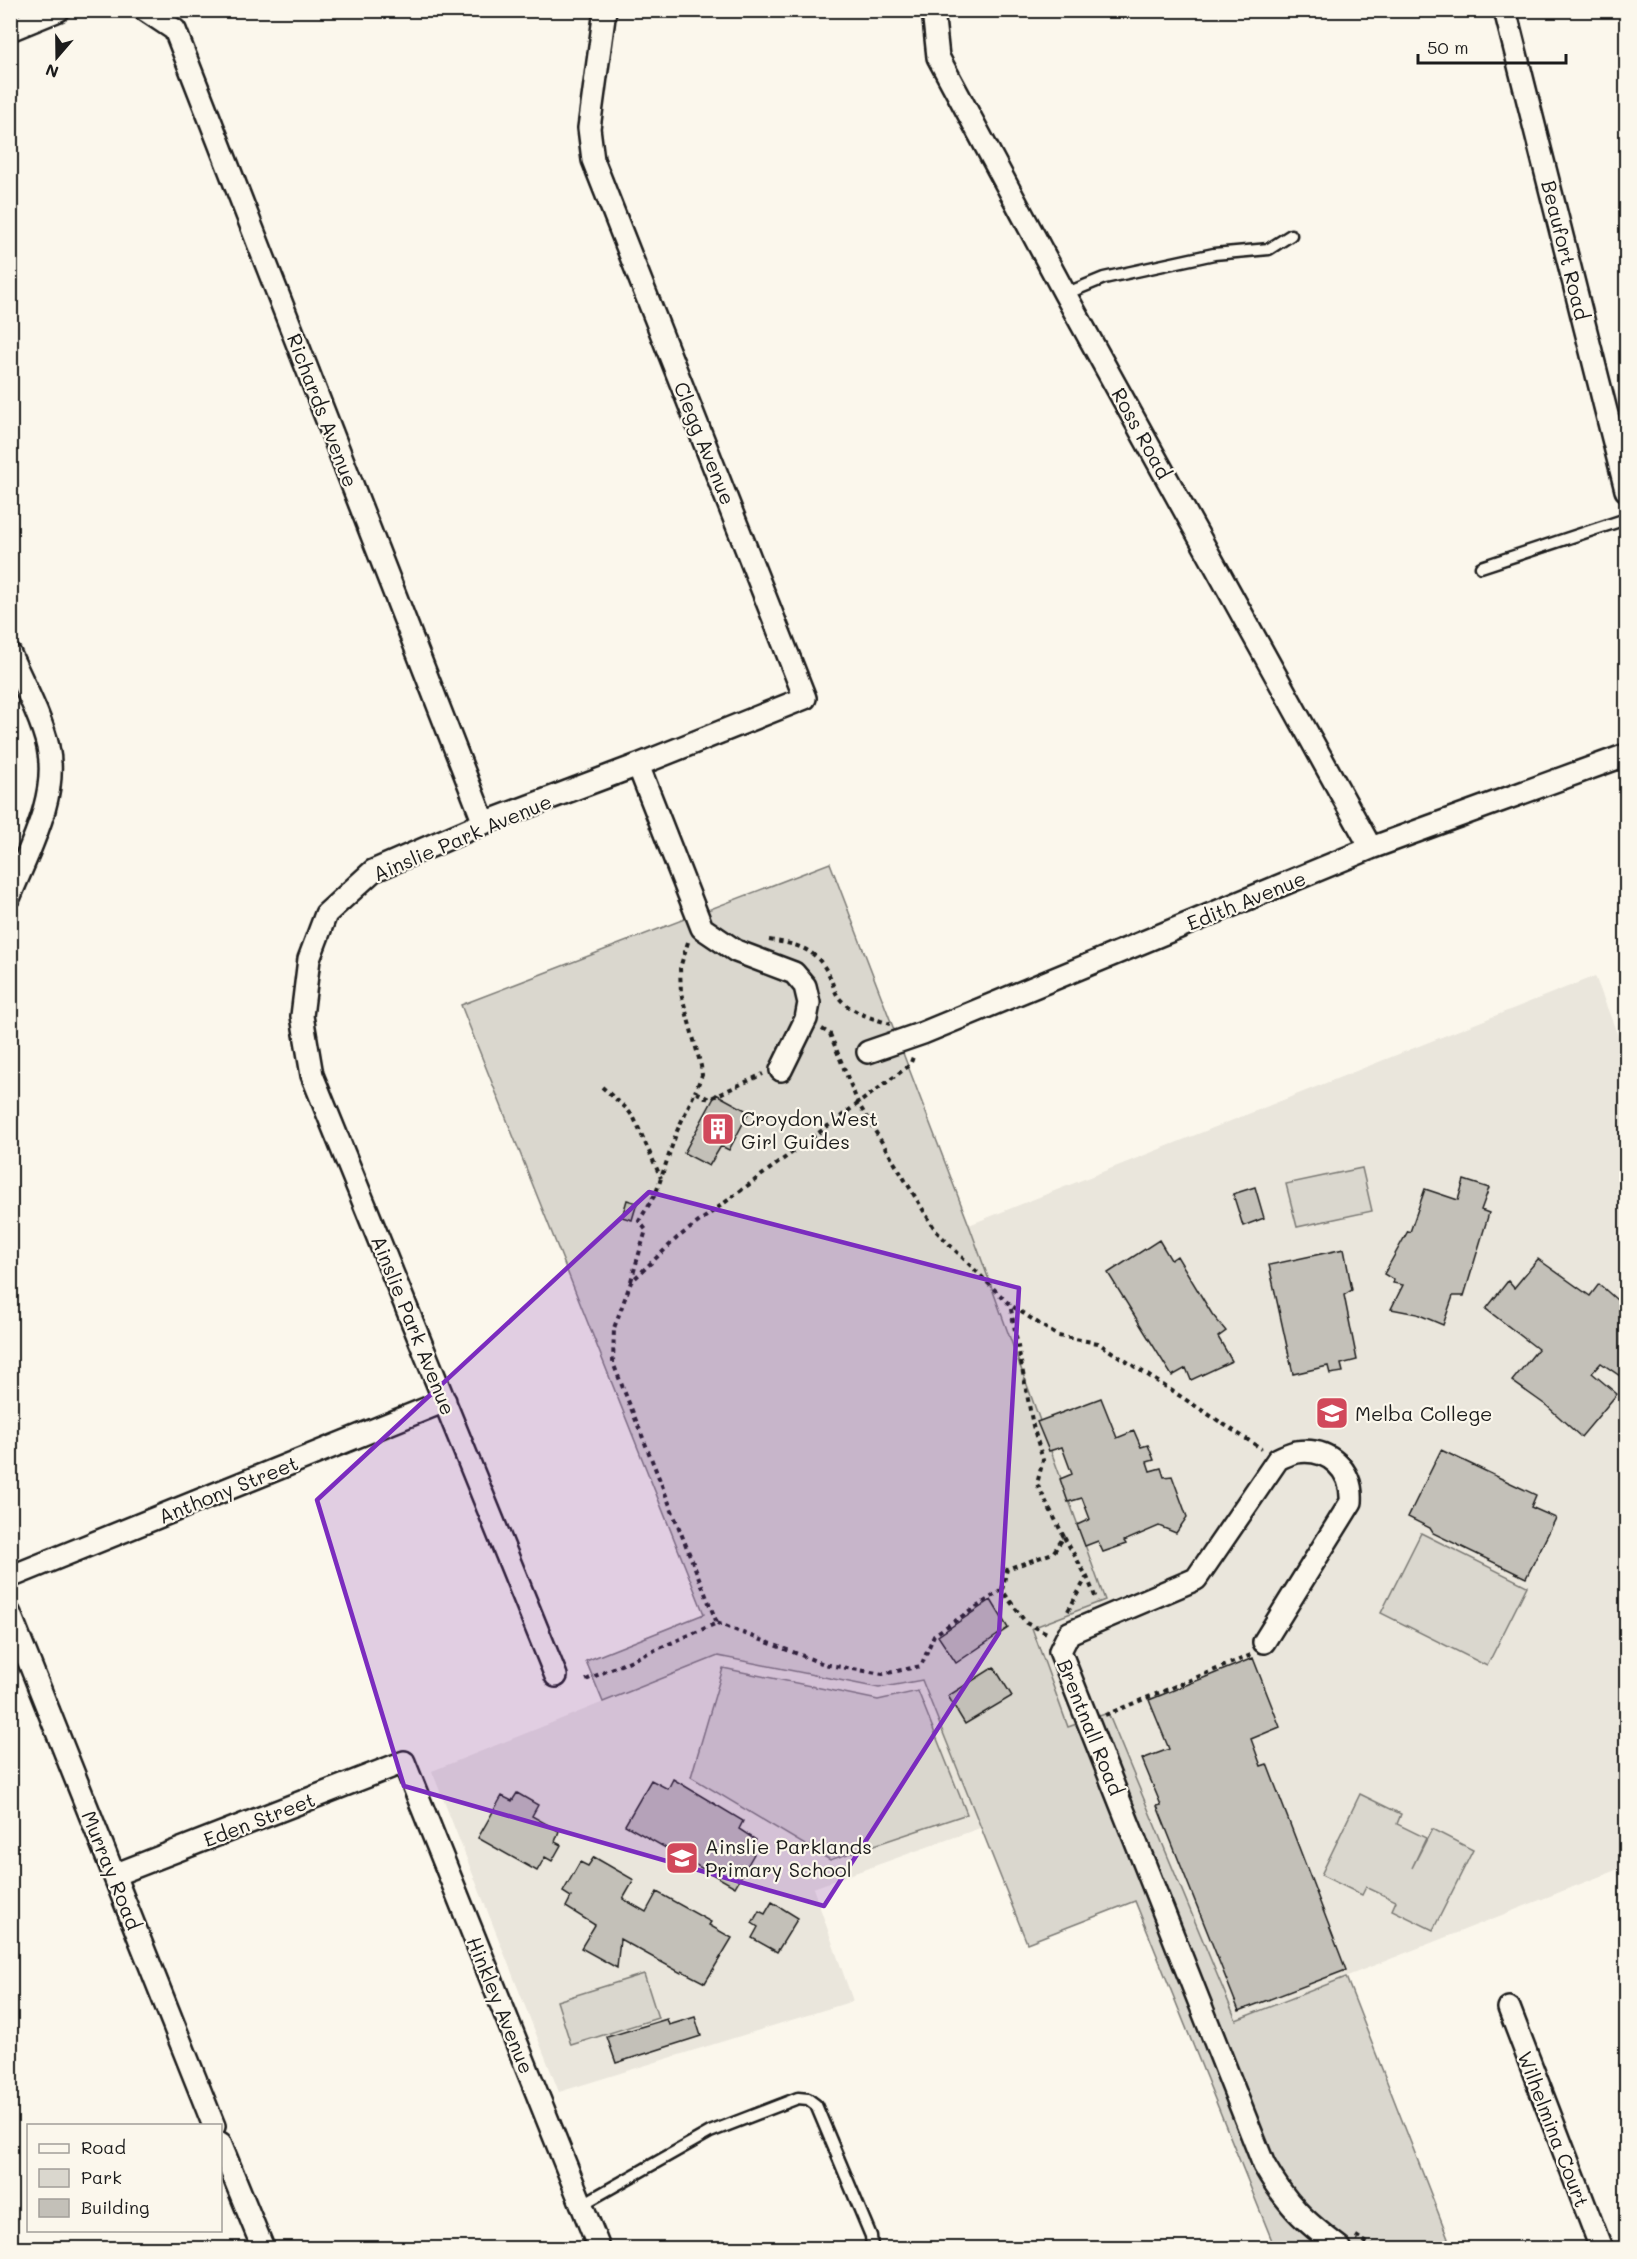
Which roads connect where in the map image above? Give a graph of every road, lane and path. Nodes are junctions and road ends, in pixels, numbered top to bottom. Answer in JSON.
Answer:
{"nodes":[{"id":1,"x":59,"y":10,"type":"edge"},
{"id":2,"x":145,"y":10,"type":"edge"},
{"id":3,"x":605,"y":10,"type":"edge"},
{"id":4,"x":933,"y":10,"type":"edge"},
{"id":5,"x":1505,"y":10,"type":"edge"},
{"id":6,"x":10,"y":30,"type":"edge"},
{"id":7,"x":1291,"y":235,"type":"dead end"},
{"id":8,"x":1065,"y":294,"type":"junction"},
{"id":9,"x":1626,"y":490,"type":"edge"},
{"id":10,"x":1626,"y":519,"type":"edge"},
{"id":11,"x":1481,"y":567,"type":"dead end"},
{"id":12,"x":10,"y":654,"type":"edge"},
{"id":13,"x":1626,"y":755,"type":"edge"},
{"id":14,"x":638,"y":765,"type":"junction"},
{"id":15,"x":484,"y":823,"type":"junction"},
{"id":16,"x":1371,"y":848,"type":"junction"},
{"id":17,"x":10,"y":896,"type":"edge"},
{"id":18,"x":806,"y":1019,"type":"junction"},
{"id":19,"x":923,"y":1033,"type":"junction"},
{"id":20,"x":868,"y":1052,"type":"dead end"},
{"id":21,"x":781,"y":1070,"type":"joint"},
{"id":22,"x":602,"y":1088,"type":"dead end"},
{"id":23,"x":858,"y":1103,"type":"junction"},
{"id":24,"x":661,"y":1178,"type":"junction"},
{"id":25,"x":631,"y":1282,"type":"junction"},
{"id":26,"x":1010,"y":1304,"type":"junction"},
{"id":27,"x":445,"y":1401,"type":"junction"},
{"id":28,"x":1278,"y":1459,"type":"junction"},
{"id":29,"x":1064,"y":1537,"type":"junction"},
{"id":30,"x":10,"y":1577,"type":"edge"},
{"id":31,"x":1087,"y":1577,"type":"junction"},
{"id":32,"x":1002,"y":1590,"type":"junction"},
{"id":33,"x":10,"y":1614,"type":"edge"},
{"id":34,"x":1104,"y":1619,"type":"junction"},
{"id":35,"x":717,"y":1623,"type":"junction"},
{"id":36,"x":1056,"y":1631,"type":"junction"},
{"id":37,"x":1264,"y":1642,"type":"joint"},
{"id":38,"x":555,"y":1676,"type":"dead end"},
{"id":39,"x":586,"y":1680,"type":"dead end"},
{"id":40,"x":1097,"y":1718,"type":"junction"},
{"id":41,"x":1110,"y":1726,"type":"dead end"},
{"id":42,"x":404,"y":1762,"type":"joint"},
{"id":43,"x":114,"y":1875,"type":"junction"},
{"id":44,"x":1509,"y":2008,"type":"dead end"},
{"id":45,"x":213,"y":2124,"type":"edge"},
{"id":46,"x":222,"y":2148,"type":"edge"},
{"id":47,"x":581,"y":2205,"type":"junction"},
{"id":48,"x":1344,"y":2240,"type":"edge"},
{"id":49,"x":263,"y":2248,"type":"edge"},
{"id":50,"x":599,"y":2248,"type":"edge"},
{"id":51,"x":872,"y":2248,"type":"edge"},
{"id":52,"x":1375,"y":2248,"type":"edge"},
{"id":53,"x":1601,"y":2248,"type":"edge"}],
"edges":[{"from":1,"to":6,"type":"street"},
{"from":2,"to":15,"type":"street","name":"Richards Avenue"},
{"from":3,"to":14,"type":"street","name":"Clegg Avenue"},
{"from":4,"to":8,"type":"street","name":"Ross Road"},
{"from":5,"to":9,"type":"street","name":"Beaufort Road"},
{"from":7,"to":8,"type":"lane"},
{"from":8,"to":16,"type":"street","name":"Ross Road"},
{"from":10,"to":11,"type":"lane"},
{"from":12,"to":17,"type":"street"},
{"from":13,"to":16,"type":"street","name":"Edith Avenue"},
{"from":14,"to":15,"type":"street","name":"Ainslie Park Avenue"},
{"from":14,"to":18,"type":"street"},
{"from":15,"to":27,"type":"street","name":"Ainslie Park Avenue"},
{"from":16,"to":19,"type":"street","name":"Edith Avenue"},
{"from":18,"to":21,"type":"street"},
{"from":18,"to":23,"type":"path"},
{"from":19,"to":20,"type":"street","name":"Edith Avenue"},
{"from":19,"to":23,"type":"path"},
{"from":21,"to":24,"type":"path"},
{"from":22,"to":24,"type":"path"},
{"from":23,"to":25,"type":"path"},
{"from":23,"to":26,"type":"path"},
{"from":24,"to":25,"type":"path"},
{"from":25,"to":35,"type":"path"},
{"from":26,"to":28,"type":"path"},
{"from":26,"to":29,"type":"path"},
{"from":27,"to":30,"type":"street","name":"Anthony Street"},
{"from":27,"to":38,"type":"street","name":"Ainslie Park Avenue"},
{"from":28,"to":34,"type":"street","name":"Brentnall Road"},
{"from":28,"to":37,"type":"street"},
{"from":29,"to":31,"type":"path"},
{"from":29,"to":32,"type":"path"},
{"from":31,"to":34,"type":"path"},
{"from":31,"to":36,"type":"path"},
{"from":32,"to":35,"type":"path"},
{"from":32,"to":36,"type":"path"},
{"from":33,"to":43,"type":"street","name":"Murray Road"},
{"from":34,"to":36,"type":"street","name":"Brentnall Road"},
{"from":35,"to":39,"type":"path"},
{"from":36,"to":40,"type":"street","name":"Brentnall Road"},
{"from":37,"to":40,"type":"path"},
{"from":40,"to":41,"type":"path"},
{"from":40,"to":48,"type":"street","name":"Brentnall Road"},
{"from":42,"to":43,"type":"street","name":"Eden Street"},
{"from":42,"to":47,"type":"street","name":"Hinkley Avenue"},
{"from":43,"to":45,"type":"street","name":"Murray Road"},
{"from":44,"to":53,"type":"street","name":"Wilhelmina Court"},
{"from":46,"to":49,"type":"street"},
{"from":47,"to":50,"type":"street","name":"Hinkley Avenue"},
{"from":47,"to":51,"type":"lane"},
{"from":48,"to":52,"type":"path"}]}
